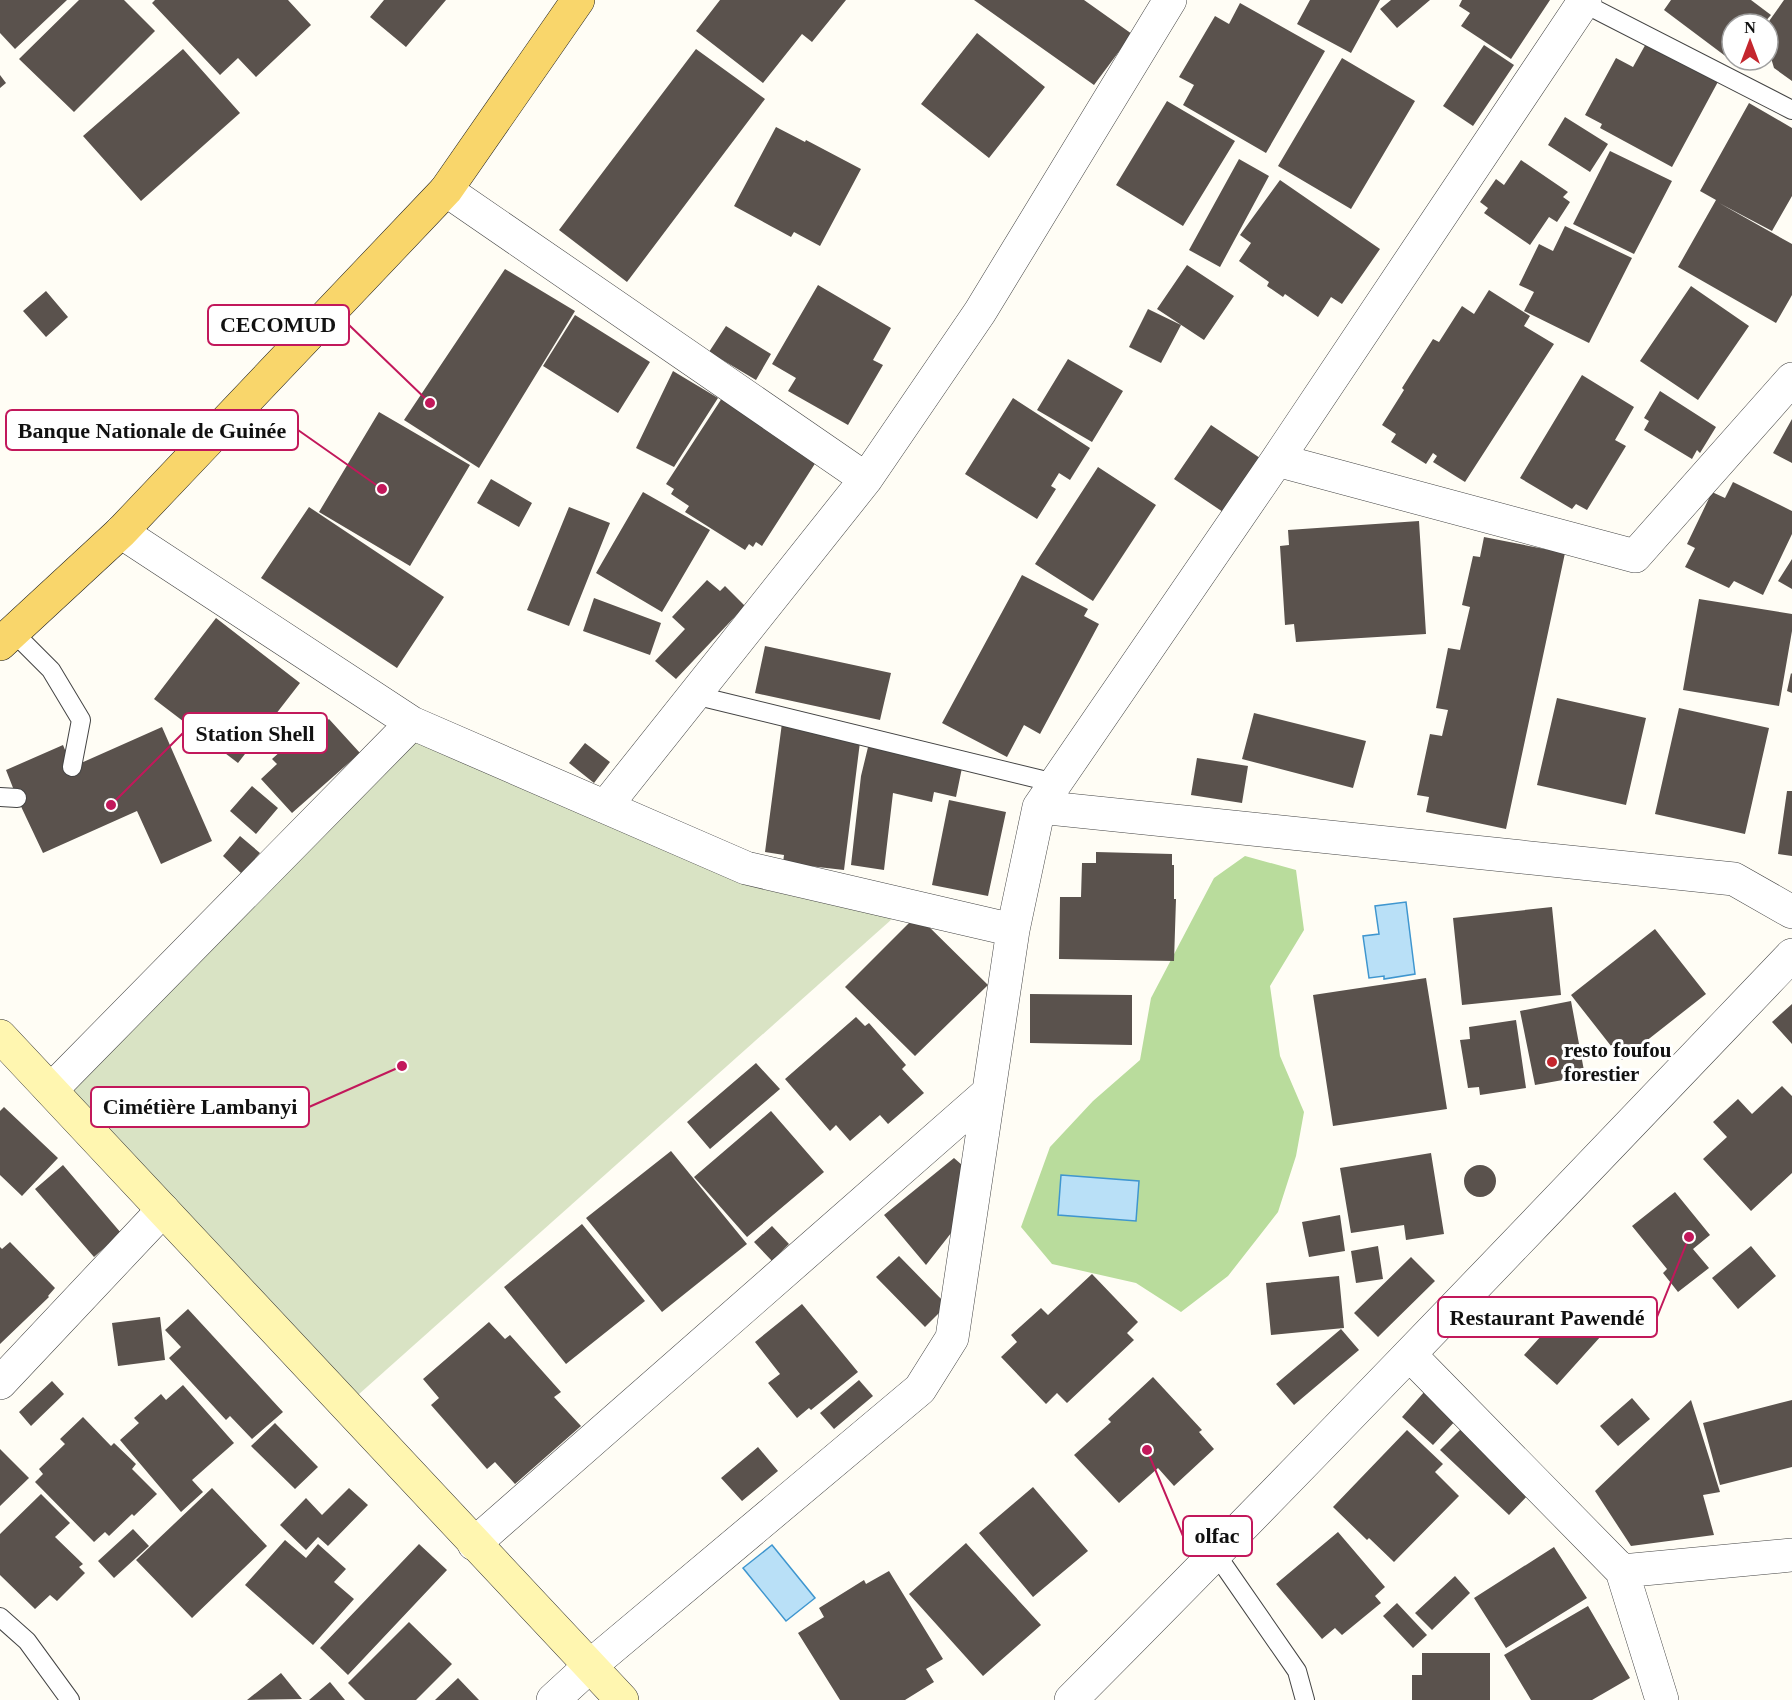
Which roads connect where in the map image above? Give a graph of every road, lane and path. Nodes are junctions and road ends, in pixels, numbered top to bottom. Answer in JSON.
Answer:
{"nodes":[{"id":1,"x":578,"y":0,"type":"edge"},
{"id":2,"x":1170,"y":0,"type":"edge"},
{"id":3,"x":1584,"y":2,"type":"edge"},
{"id":4,"x":1792,"y":110,"type":"edge"},
{"id":5,"x":446,"y":190,"type":"junction"},
{"id":6,"x":1792,"y":379,"type":"edge"},
{"id":7,"x":1277,"y":460,"type":"junction"},
{"id":8,"x":866,"y":479,"type":"junction"},
{"id":9,"x":121,"y":532,"type":"junction"},
{"id":10,"x":7,"y":638,"type":"edge"},
{"id":11,"x":694,"y":695,"type":"junction"},
{"id":12,"x":412,"y":723,"type":"junction"},
{"id":13,"x":72,"y":767,"type":"dead end"},
{"id":14,"x":1047,"y":795,"type":"junction"},
{"id":15,"x":605,"y":807,"type":"junction"},
{"id":16,"x":1792,"y":912,"type":"edge"},
{"id":17,"x":1013,"y":930,"type":"junction"},
{"id":18,"x":1792,"y":955,"type":"edge"},
{"id":19,"x":0,"y":1036,"type":"edge"},
{"id":20,"x":51,"y":1090,"type":"junction"},
{"id":21,"x":989,"y":1092,"type":"junction"},
{"id":22,"x":163,"y":1210,"type":"junction"},
{"id":23,"x":1410,"y":1355,"type":"junction"},
{"id":24,"x":0,"y":1383,"type":"edge"},
{"id":25,"x":474,"y":1544,"type":"junction"},
{"id":26,"x":1216,"y":1554,"type":"junction"},
{"id":27,"x":1792,"y":1555,"type":"edge"},
{"id":28,"x":1622,"y":1571,"type":"junction"},
{"id":29,"x":0,"y":1617,"type":"edge"},
{"id":30,"x":590,"y":1666,"type":"junction"},
{"id":31,"x":70,"y":1700,"type":"edge"},
{"id":32,"x":553,"y":1700,"type":"edge"},
{"id":33,"x":622,"y":1700,"type":"edge"},
{"id":34,"x":1071,"y":1700,"type":"edge"},
{"id":35,"x":1305,"y":1700,"type":"edge"},
{"id":36,"x":1662,"y":1700,"type":"edge"}],
"edges":[{"from":1,"to":5,"type":"main road"},
{"from":2,"to":8,"type":"street"},
{"from":3,"to":4,"type":"lane"},
{"from":3,"to":7,"type":"street"},
{"from":5,"to":8,"type":"street"},
{"from":5,"to":9,"type":"main road"},
{"from":6,"to":7,"type":"street"},
{"from":7,"to":14,"type":"street"},
{"from":8,"to":11,"type":"street"},
{"from":9,"to":10,"type":"main road"},
{"from":9,"to":12,"type":"street"},
{"from":10,"to":13,"type":"lane"},
{"from":11,"to":14,"type":"lane"},
{"from":11,"to":15,"type":"street"},
{"from":12,"to":15,"type":"street"},
{"from":12,"to":20,"type":"street"},
{"from":14,"to":16,"type":"street"},
{"from":14,"to":17,"type":"street"},
{"from":15,"to":17,"type":"street"},
{"from":17,"to":21,"type":"street"},
{"from":18,"to":23,"type":"street"},
{"from":19,"to":20,"type":"street"},
{"from":20,"to":22,"type":"street"},
{"from":21,"to":25,"type":"street"},
{"from":21,"to":30,"type":"street"},
{"from":22,"to":24,"type":"street"},
{"from":22,"to":25,"type":"street"},
{"from":23,"to":26,"type":"street"},
{"from":23,"to":28,"type":"street"},
{"from":25,"to":30,"type":"street"},
{"from":26,"to":34,"type":"street"},
{"from":26,"to":35,"type":"lane"},
{"from":27,"to":28,"type":"street"},
{"from":28,"to":36,"type":"street"},
{"from":29,"to":31,"type":"lane"},
{"from":30,"to":32,"type":"street"},
{"from":30,"to":33,"type":"street"}]}
